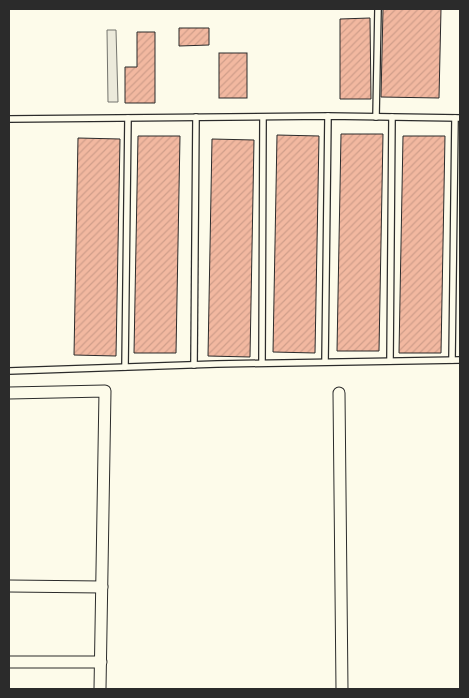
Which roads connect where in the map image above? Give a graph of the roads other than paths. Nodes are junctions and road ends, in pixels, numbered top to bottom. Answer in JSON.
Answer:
{"nodes":[{"id":1,"x":378,"y":9,"type":"edge"},
{"id":2,"x":328,"y":116,"type":"junction"},
{"id":3,"x":263,"y":117,"type":"junction"},
{"id":4,"x":376,"y":117,"type":"junction"},
{"id":5,"x":392,"y":117,"type":"junction"},
{"id":6,"x":128,"y":118,"type":"junction"},
{"id":7,"x":196,"y":118,"type":"junction"},
{"id":8,"x":458,"y":118,"type":"edge"},
{"id":9,"x":9,"y":119,"type":"edge"},
{"id":10,"x":452,"y":360,"type":"junction"},
{"id":11,"x":460,"y":360,"type":"edge"},
{"id":12,"x":390,"y":361,"type":"junction"},
{"id":13,"x":325,"y":362,"type":"junction"},
{"id":14,"x":262,"y":363,"type":"junction"},
{"id":15,"x":194,"y":365,"type":"junction"},
{"id":16,"x":125,"y":367,"type":"junction"},
{"id":17,"x":9,"y":372,"type":"edge"},
{"id":18,"x":9,"y":393,"type":"edge"},
{"id":19,"x":339,"y":393,"type":"dead end"},
{"id":20,"x":9,"y":586,"type":"edge"},
{"id":21,"x":102,"y":587,"type":"junction"},
{"id":22,"x":9,"y":662,"type":"edge"},
{"id":23,"x":101,"y":662,"type":"junction"},
{"id":24,"x":100,"y":689,"type":"edge"},
{"id":25,"x":342,"y":689,"type":"edge"}],
"edges":[{"from":1,"to":4,"type":"lane"},
{"from":2,"to":3,"type":"lane"},
{"from":2,"to":4,"type":"lane"},
{"from":2,"to":13,"type":"lane"},
{"from":3,"to":7,"type":"lane"},
{"from":3,"to":14,"type":"lane"},
{"from":4,"to":5,"type":"lane"},
{"from":5,"to":8,"type":"lane"},
{"from":5,"to":12,"type":"lane"},
{"from":6,"to":7,"type":"lane"},
{"from":6,"to":9,"type":"lane"},
{"from":6,"to":16,"type":"lane"},
{"from":7,"to":15,"type":"lane"},
{"from":8,"to":10,"type":"lane"},
{"from":10,"to":11,"type":"lane"},
{"from":10,"to":12,"type":"lane"},
{"from":12,"to":13,"type":"lane"},
{"from":13,"to":14,"type":"lane"},
{"from":14,"to":15,"type":"lane"},
{"from":15,"to":16,"type":"lane"},
{"from":16,"to":17,"type":"lane"},
{"from":18,"to":21,"type":"street"},
{"from":19,"to":25,"type":"street"},
{"from":20,"to":21,"type":"street"},
{"from":21,"to":23,"type":"street"},
{"from":22,"to":23,"type":"street"},
{"from":23,"to":24,"type":"street"}]}
